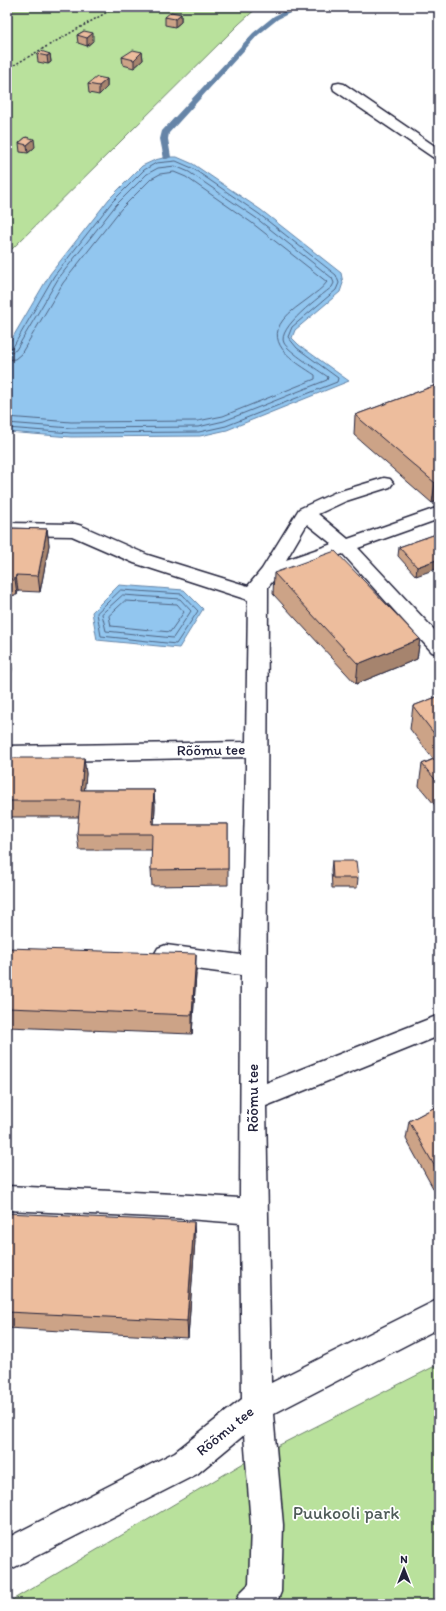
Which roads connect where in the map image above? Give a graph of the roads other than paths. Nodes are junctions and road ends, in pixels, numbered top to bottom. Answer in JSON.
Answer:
{"nodes":[{"id":1,"x":339,"y":87,"type":"dead end"},
{"id":2,"x":439,"y":155,"type":"edge"},
{"id":3,"x":384,"y":483,"type":"dead end"},
{"id":4,"x":305,"y":513,"type":"junction"},
{"id":5,"x":439,"y":513,"type":"edge"},
{"id":6,"x":7,"y":529,"type":"edge"},
{"id":7,"x":346,"y":546,"type":"junction"},
{"id":8,"x":269,"y":573,"type":"junction"},
{"id":9,"x":258,"y":596,"type":"junction"},
{"id":10,"x":439,"y":647,"type":"edge"},
{"id":11,"x":257,"y":749,"type":"junction"},
{"id":12,"x":7,"y":754,"type":"edge"},
{"id":13,"x":147,"y":955,"type":"edge"},
{"id":14,"x":254,"y":966,"type":"junction"},
{"id":15,"x":439,"y":1024,"type":"edge"},
{"id":16,"x":253,"y":1100,"type":"junction"},
{"id":17,"x":7,"y":1198,"type":"edge"},
{"id":18,"x":254,"y":1212,"type":"junction"},
{"id":19,"x":439,"y":1313,"type":"edge"},
{"id":20,"x":257,"y":1406,"type":"junction"},
{"id":21,"x":7,"y":1555,"type":"edge"},
{"id":22,"x":251,"y":1604,"type":"edge"}],
"edges":[{"from":1,"to":2,"type":"street"},
{"from":3,"to":4,"type":"street"},
{"from":4,"to":7,"type":"street"},
{"from":4,"to":8,"type":"street"},
{"from":5,"to":7,"type":"street"},
{"from":6,"to":9,"type":"street"},
{"from":7,"to":8,"type":"street"},
{"from":7,"to":10,"type":"street"},
{"from":8,"to":9,"type":"street"},
{"from":9,"to":11,"type":"street"},
{"from":11,"to":12,"type":"street","name":"Rõõmu tee"},
{"from":11,"to":14,"type":"street","name":"Rõõmu tee"},
{"from":13,"to":14,"type":"street"},
{"from":14,"to":16,"type":"street","name":"Rõõmu tee"},
{"from":15,"to":16,"type":"street"},
{"from":16,"to":18,"type":"street","name":"Rõõmu tee"},
{"from":17,"to":18,"type":"street"},
{"from":18,"to":20,"type":"street","name":"Rõõmu tee"},
{"from":19,"to":20,"type":"street"},
{"from":20,"to":21,"type":"street","name":"Rõõmu tee"},
{"from":20,"to":22,"type":"street"}]}
